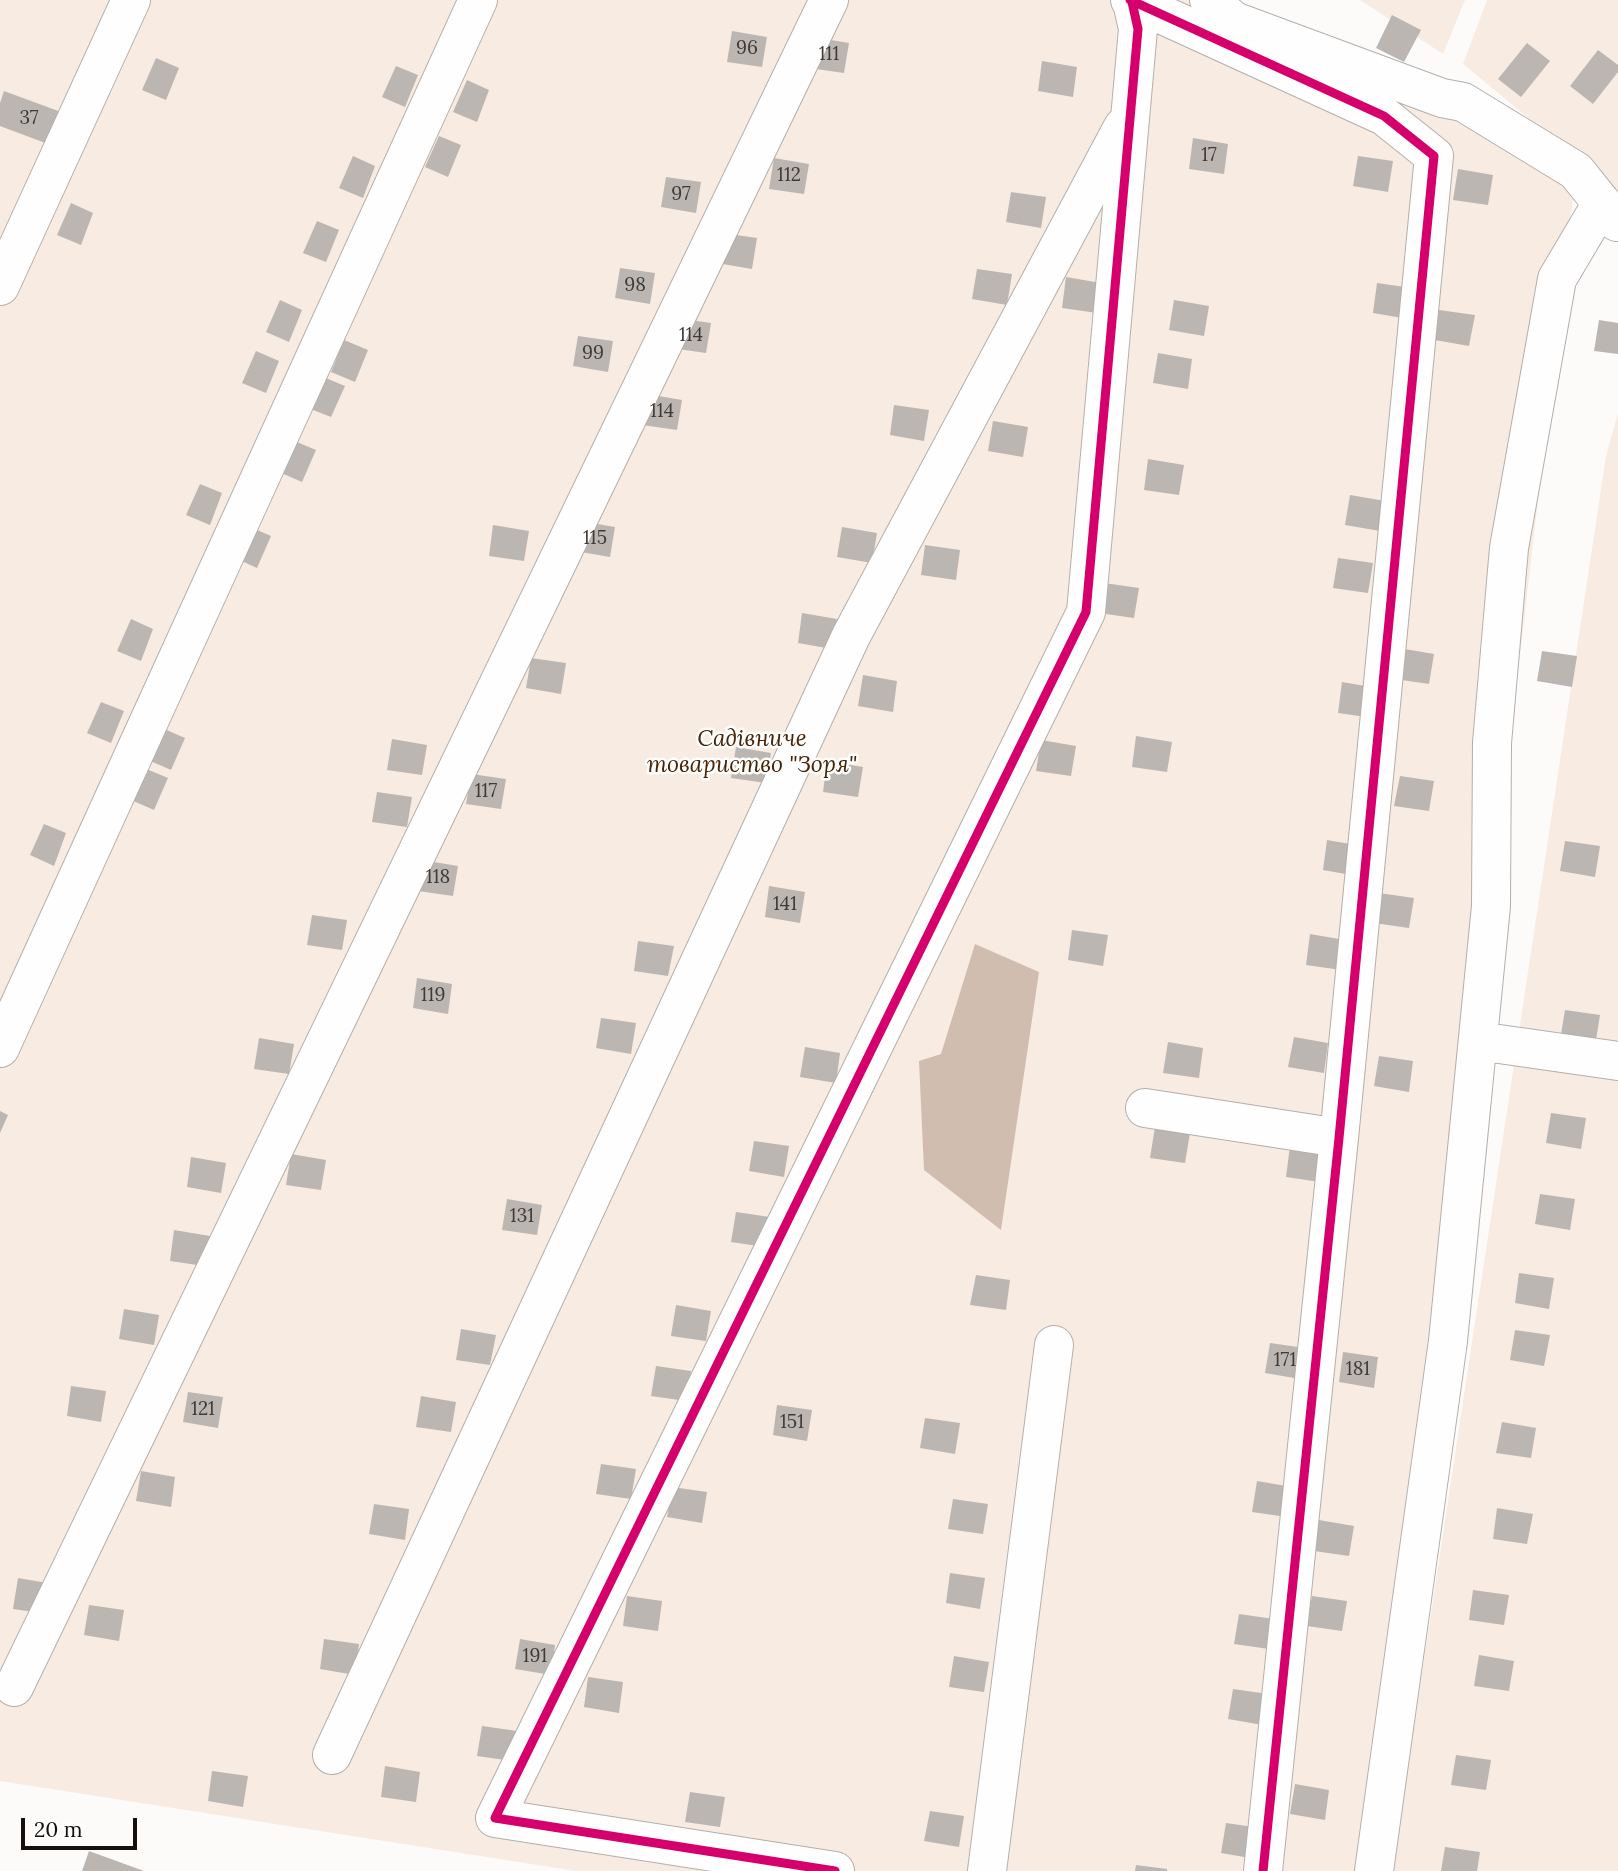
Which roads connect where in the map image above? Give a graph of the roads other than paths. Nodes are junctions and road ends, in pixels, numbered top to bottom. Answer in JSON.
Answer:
{"nodes":[{"id":1,"x":131,"y":0,"type":"edge"},
{"id":2,"x":478,"y":0,"type":"edge"},
{"id":3,"x":829,"y":0,"type":"edge"},
{"id":4,"x":1209,"y":0,"type":"edge"},
{"id":5,"x":1131,"y":1,"type":"edge"},
{"id":6,"x":1131,"y":112,"type":"junction"},
{"id":7,"x":1610,"y":213,"type":"edge"},
{"id":8,"x":0,"y":286,"type":"edge"},
{"id":9,"x":1478,"y":1041,"type":"junction"},
{"id":10,"x":0,"y":1048,"type":"edge"},
{"id":11,"x":1618,"y":1061,"type":"edge"},
{"id":12,"x":1145,"y":1108,"type":"dead end"},
{"id":13,"x":1339,"y":1138,"type":"junction"},
{"id":14,"x":1054,"y":1345,"type":"dead end"},
{"id":15,"x":14,"y":1687,"type":"dead end"},
{"id":16,"x":332,"y":1755,"type":"dead end"},
{"id":17,"x":835,"y":1871,"type":"edge"},
{"id":18,"x":987,"y":1871,"type":"edge"},
{"id":19,"x":1263,"y":1871,"type":"edge"},
{"id":20,"x":1374,"y":1871,"type":"edge"}],
"edges":[{"from":1,"to":8,"type":"street"},
{"from":2,"to":10,"type":"street"},
{"from":3,"to":15,"type":"street"},
{"from":4,"to":7,"type":"street"},
{"from":5,"to":6,"type":"street"},
{"from":5,"to":13,"type":"street"},
{"from":6,"to":16,"type":"street"},
{"from":6,"to":17,"type":"street"},
{"from":7,"to":9,"type":"street"},
{"from":9,"to":11,"type":"street"},
{"from":9,"to":20,"type":"street"},
{"from":12,"to":13,"type":"street"},
{"from":13,"to":19,"type":"street"},
{"from":14,"to":18,"type":"street"}]}
